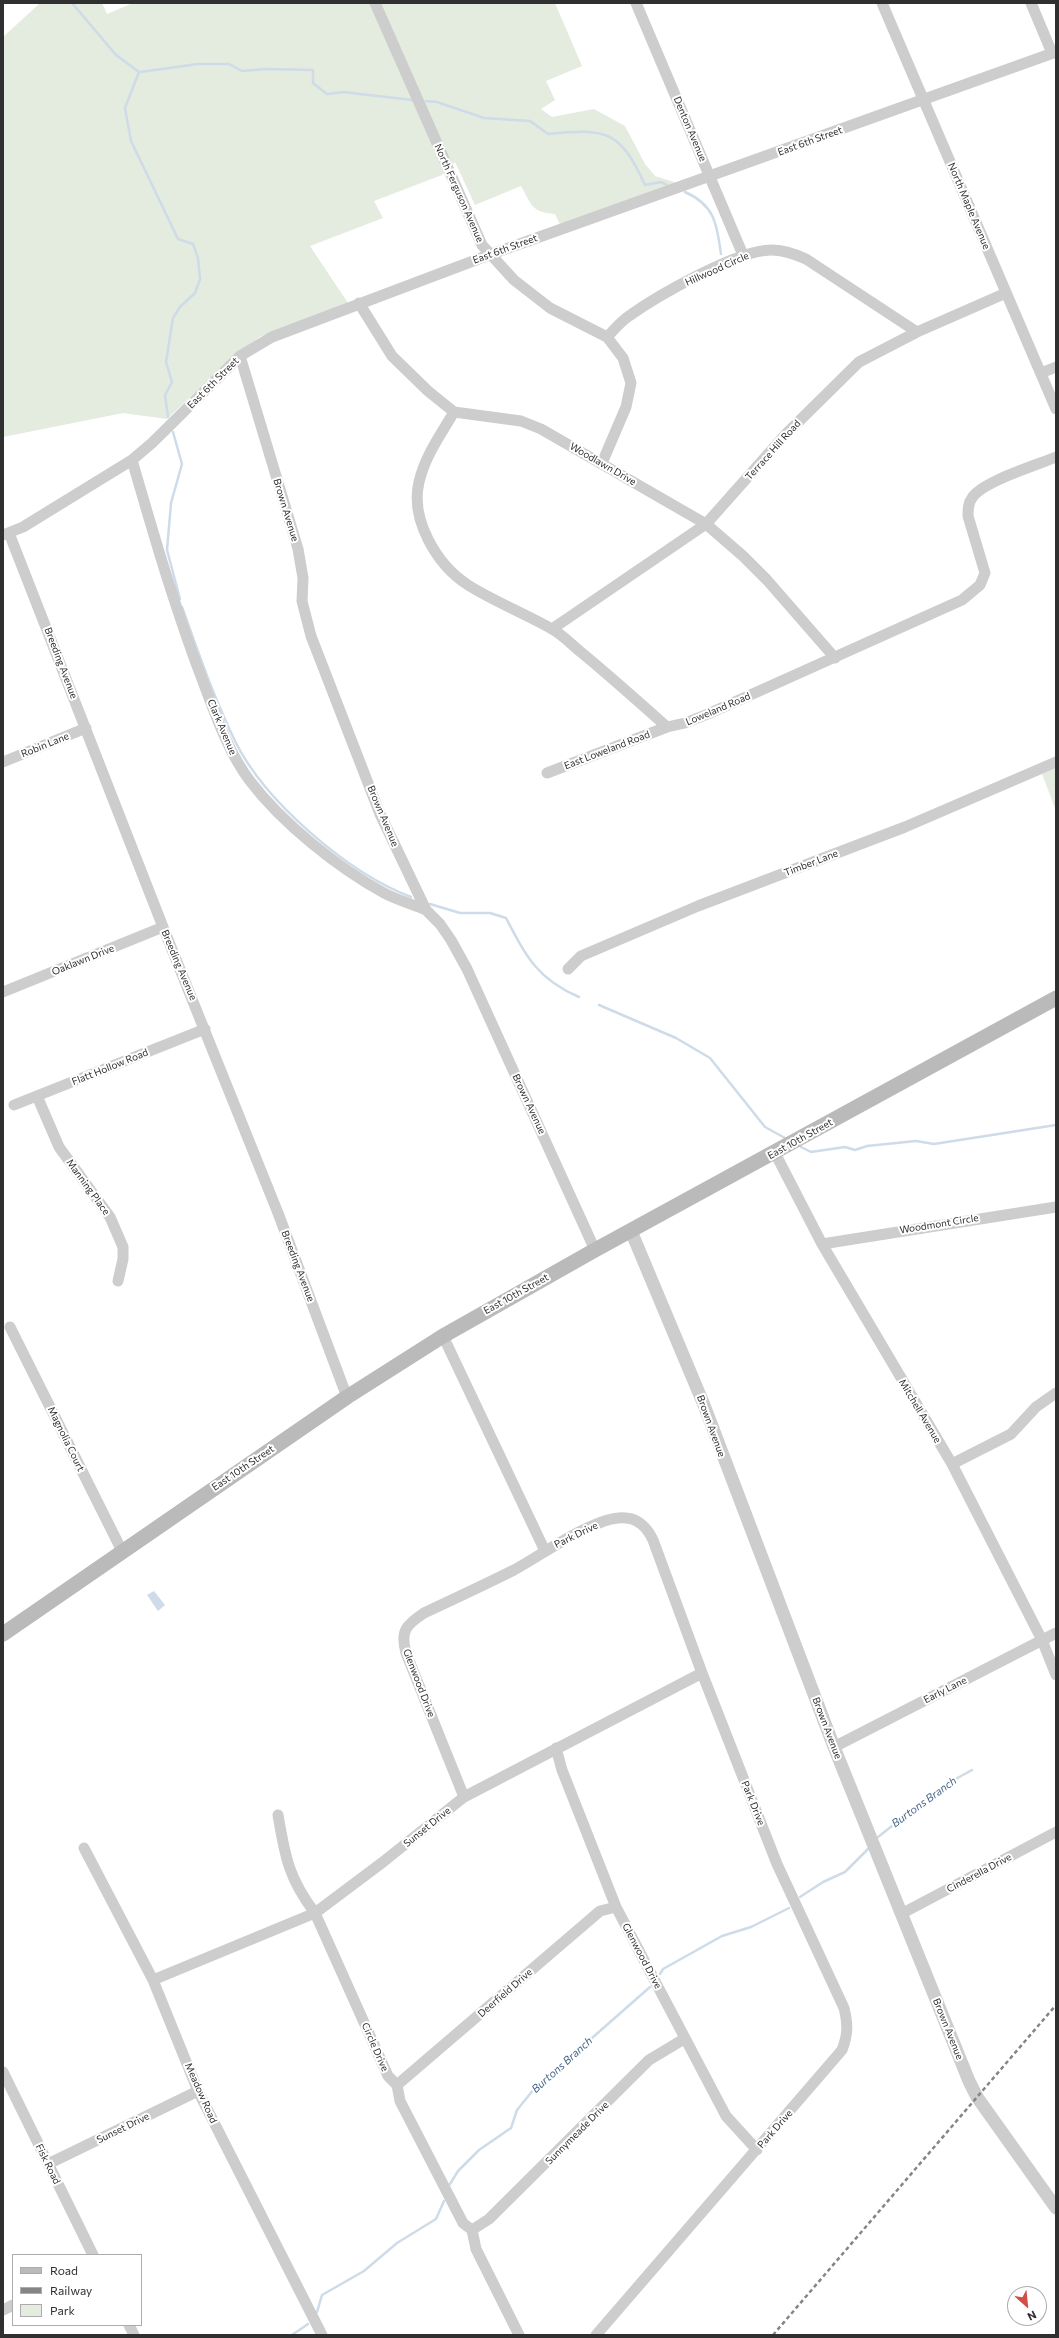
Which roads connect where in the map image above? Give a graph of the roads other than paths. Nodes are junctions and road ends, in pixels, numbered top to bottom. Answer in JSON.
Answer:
{"nodes":[{"id":1,"x":375,"y":3,"type":"edge"},
{"id":2,"x":636,"y":3,"type":"edge"},
{"id":3,"x":882,"y":3,"type":"edge"},
{"id":4,"x":1031,"y":3,"type":"edge"},
{"id":5,"x":1054,"y":52,"type":"edge"},
{"id":6,"x":924,"y":100,"type":"junction"},
{"id":7,"x":710,"y":176,"type":"junction"},
{"id":8,"x":489,"y":255,"type":"junction"},
{"id":9,"x":743,"y":255,"type":"junction"},
{"id":10,"x":1006,"y":293,"type":"junction"},
{"id":11,"x":358,"y":303,"type":"junction"},
{"id":12,"x":917,"y":332,"type":"junction"},
{"id":13,"x":607,"y":337,"type":"junction"},
{"id":14,"x":240,"y":356,"type":"junction"},
{"id":15,"x":1056,"y":367,"type":"edge"},
{"id":16,"x":1041,"y":372,"type":"junction"},
{"id":17,"x":1056,"y":409,"type":"edge"},
{"id":18,"x":454,"y":412,"type":"junction"},
{"id":19,"x":1056,"y":457,"type":"edge"},
{"id":20,"x":132,"y":460,"type":"junction"},
{"id":21,"x":602,"y":463,"type":"junction"},
{"id":22,"x":706,"y":524,"type":"junction"},
{"id":23,"x":6,"y":534,"type":"edge"},
{"id":24,"x":552,"y":629,"type":"junction"},
{"id":25,"x":835,"y":658,"type":"junction"},
{"id":26,"x":666,"y":727,"type":"junction"},
{"id":27,"x":86,"y":728,"type":"junction"},
{"id":28,"x":3,"y":762,"type":"edge"},
{"id":29,"x":1056,"y":762,"type":"edge"},
{"id":30,"x":547,"y":773,"type":"dead end"},
{"id":31,"x":426,"y":910,"type":"junction"},
{"id":32,"x":163,"y":927,"type":"junction"},
{"id":33,"x":568,"y":969,"type":"dead end"},
{"id":34,"x":3,"y":992,"type":"edge"},
{"id":35,"x":1056,"y":998,"type":"edge"},
{"id":36,"x":206,"y":1029,"type":"junction"},
{"id":37,"x":37,"y":1096,"type":"junction"},
{"id":38,"x":14,"y":1106,"type":"dead end"},
{"id":39,"x":775,"y":1153,"type":"junction"},
{"id":40,"x":1056,"y":1207,"type":"edge"},
{"id":41,"x":631,"y":1231,"type":"junction"},
{"id":42,"x":822,"y":1244,"type":"junction"},
{"id":43,"x":595,"y":1250,"type":"junction"},
{"id":44,"x":118,"y":1281,"type":"dead end"},
{"id":45,"x":10,"y":1327,"type":"dead end"},
{"id":46,"x":443,"y":1336,"type":"junction"},
{"id":47,"x":1056,"y":1393,"type":"edge"},
{"id":48,"x":347,"y":1397,"type":"junction"},
{"id":49,"x":952,"y":1464,"type":"junction"},
{"id":50,"x":122,"y":1551,"type":"junction"},
{"id":51,"x":545,"y":1551,"type":"junction"},
{"id":52,"x":1056,"y":1633,"type":"edge"},
{"id":53,"x":3,"y":1634,"type":"edge"},
{"id":54,"x":1042,"y":1640,"type":"junction"},
{"id":55,"x":702,"y":1673,"type":"junction"},
{"id":56,"x":1056,"y":1674,"type":"edge"},
{"id":57,"x":834,"y":1747,"type":"junction"},
{"id":58,"x":556,"y":1748,"type":"junction"},
{"id":59,"x":464,"y":1798,"type":"junction"},
{"id":60,"x":278,"y":1815,"type":"dead end"},
{"id":61,"x":1056,"y":1832,"type":"edge"},
{"id":62,"x":84,"y":1848,"type":"dead end"},
{"id":63,"x":616,"y":1907,"type":"junction"},
{"id":64,"x":315,"y":1914,"type":"junction"},
{"id":65,"x":901,"y":1914,"type":"junction"},
{"id":66,"x":153,"y":1980,"type":"junction"},
{"id":67,"x":684,"y":2039,"type":"junction"},
{"id":68,"x":3,"y":2072,"type":"edge"},
{"id":69,"x":397,"y":2085,"type":"junction"},
{"id":70,"x":198,"y":2091,"type":"junction"},
{"id":71,"x":756,"y":2150,"type":"junction"},
{"id":72,"x":48,"y":2164,"type":"junction"},
{"id":73,"x":1055,"y":2206,"type":"edge"},
{"id":74,"x":472,"y":2230,"type":"junction"},
{"id":75,"x":93,"y":2254,"type":"edge"},
{"id":76,"x":12,"y":2306,"type":"edge"},
{"id":77,"x":3,"y":2310,"type":"edge"},
{"id":78,"x":322,"y":2335,"type":"edge"},
{"id":79,"x":519,"y":2335,"type":"edge"},
{"id":80,"x":596,"y":2335,"type":"edge"}],
"edges":[{"from":1,"to":8,"type":"street","name":"North Ferguson Avenue"},
{"from":2,"to":7,"type":"street","name":"Denton Avenue"},
{"from":3,"to":6,"type":"street","name":"North Maple Avenue"},
{"from":4,"to":5,"type":"street"},
{"from":5,"to":6,"type":"street","name":"East 6th Street"},
{"from":6,"to":7,"type":"street","name":"East 6th Street"},
{"from":6,"to":10,"type":"street","name":"North Maple Avenue"},
{"from":7,"to":8,"type":"street","name":"East 6th Street"},
{"from":7,"to":9,"type":"street","name":"Denton Avenue"},
{"from":8,"to":11,"type":"street","name":"East 6th Street"},
{"from":8,"to":13,"type":"street","name":"North Ferguson Avenue"},
{"from":9,"to":12,"type":"street","name":"Hillwood Circle"},
{"from":9,"to":13,"type":"street","name":"Hillwood Circle"},
{"from":10,"to":12,"type":"street","name":"Terrace Hill Road"},
{"from":10,"to":16,"type":"street","name":"North Maple Avenue"},
{"from":11,"to":14,"type":"street","name":"East 6th Street"},
{"from":11,"to":18,"type":"street"},
{"from":12,"to":22,"type":"street","name":"Terrace Hill Road"},
{"from":13,"to":21,"type":"street","name":"North Ferguson Avenue"},
{"from":14,"to":20,"type":"street","name":"East 6th Street"},
{"from":14,"to":31,"type":"street","name":"Brown Avenue"},
{"from":15,"to":16,"type":"street"},
{"from":16,"to":17,"type":"street","name":"North Maple Avenue"},
{"from":18,"to":21,"type":"street","name":"Woodlawn Drive"},
{"from":18,"to":24,"type":"street"},
{"from":19,"to":25,"type":"street","name":"Loweland Road"},
{"from":20,"to":23,"type":"street","name":"East 6th Street"},
{"from":20,"to":31,"type":"street","name":"Clark Avenue"},
{"from":21,"to":22,"type":"street","name":"Woodlawn Drive"},
{"from":22,"to":24,"type":"street","name":"Terrace Hill Road"},
{"from":22,"to":25,"type":"street","name":"Woodlawn Drive"},
{"from":23,"to":27,"type":"street","name":"Breeding Avenue"},
{"from":24,"to":26,"type":"street"},
{"from":25,"to":26,"type":"street","name":"Loweland Road"},
{"from":26,"to":30,"type":"street","name":"East Loweland Road"},
{"from":27,"to":28,"type":"street","name":"Robin Lane"},
{"from":27,"to":32,"type":"street","name":"Breeding Avenue"},
{"from":29,"to":33,"type":"street","name":"Timber Lane"},
{"from":31,"to":43,"type":"street","name":"Brown Avenue"},
{"from":32,"to":34,"type":"street","name":"Oaklawn Drive"},
{"from":32,"to":36,"type":"street","name":"Breeding Avenue"},
{"from":35,"to":39,"type":"main road","name":"East 10th Street"},
{"from":36,"to":37,"type":"street","name":"Flatt Hollow Road"},
{"from":36,"to":48,"type":"street","name":"Breeding Avenue"},
{"from":37,"to":38,"type":"street","name":"Flatt Hollow Road"},
{"from":37,"to":44,"type":"street","name":"Manning Place"},
{"from":39,"to":41,"type":"main road","name":"East 10th Street"},
{"from":39,"to":42,"type":"street","name":"Mitchell Avenue"},
{"from":40,"to":42,"type":"street","name":"Woodmont Circle"},
{"from":41,"to":43,"type":"main road","name":"East 10th Street"},
{"from":41,"to":57,"type":"street","name":"Brown Avenue"},
{"from":42,"to":49,"type":"street","name":"Mitchell Avenue"},
{"from":43,"to":46,"type":"main road","name":"East 10th Street"},
{"from":45,"to":50,"type":"street","name":"Magnolia Court"},
{"from":46,"to":48,"type":"main road","name":"East 10th Street"},
{"from":46,"to":51,"type":"street","name":"Park Drive"},
{"from":47,"to":49,"type":"street"},
{"from":48,"to":50,"type":"main road","name":"East 10th Street"},
{"from":49,"to":54,"type":"street","name":"Mitchell Avenue"},
{"from":50,"to":53,"type":"main road","name":"East 10th Street"},
{"from":51,"to":55,"type":"street","name":"Park Drive"},
{"from":51,"to":59,"type":"street","name":"Glenwood Drive"},
{"from":52,"to":54,"type":"street","name":"Early Lane"},
{"from":54,"to":56,"type":"street","name":"Mitchell Avenue"},
{"from":54,"to":57,"type":"street","name":"Early Lane"},
{"from":55,"to":58,"type":"street","name":"Sunset Drive"},
{"from":55,"to":71,"type":"street","name":"Park Drive"},
{"from":57,"to":65,"type":"street","name":"Brown Avenue"},
{"from":58,"to":59,"type":"street","name":"Sunset Drive"},
{"from":58,"to":63,"type":"street","name":"Glenwood Drive"},
{"from":59,"to":64,"type":"street","name":"Sunset Drive"},
{"from":60,"to":64,"type":"street","name":"Circle Drive"},
{"from":61,"to":65,"type":"street","name":"Cinderella Drive"},
{"from":62,"to":66,"type":"street","name":"Meadow Road"},
{"from":63,"to":67,"type":"street","name":"Glenwood Drive"},
{"from":63,"to":69,"type":"street","name":"Deerfield Drive"},
{"from":64,"to":66,"type":"street","name":"Sunset Drive"},
{"from":64,"to":69,"type":"street","name":"Circle Drive"},
{"from":65,"to":73,"type":"street","name":"Brown Avenue"},
{"from":66,"to":70,"type":"street","name":"Meadow Road"},
{"from":67,"to":71,"type":"street","name":"Glenwood Drive"},
{"from":67,"to":74,"type":"street","name":"Sunnymeade Drive"},
{"from":68,"to":72,"type":"street","name":"Fisk Road"},
{"from":69,"to":74,"type":"street","name":"Circle Drive"},
{"from":70,"to":72,"type":"street","name":"Sunset Drive"},
{"from":70,"to":78,"type":"street","name":"Meadow Road"},
{"from":71,"to":80,"type":"street","name":"Park Drive"},
{"from":72,"to":75,"type":"street","name":"Fisk Road"},
{"from":74,"to":79,"type":"street","name":"Circle Drive"},
{"from":76,"to":77,"type":"street"}]}
